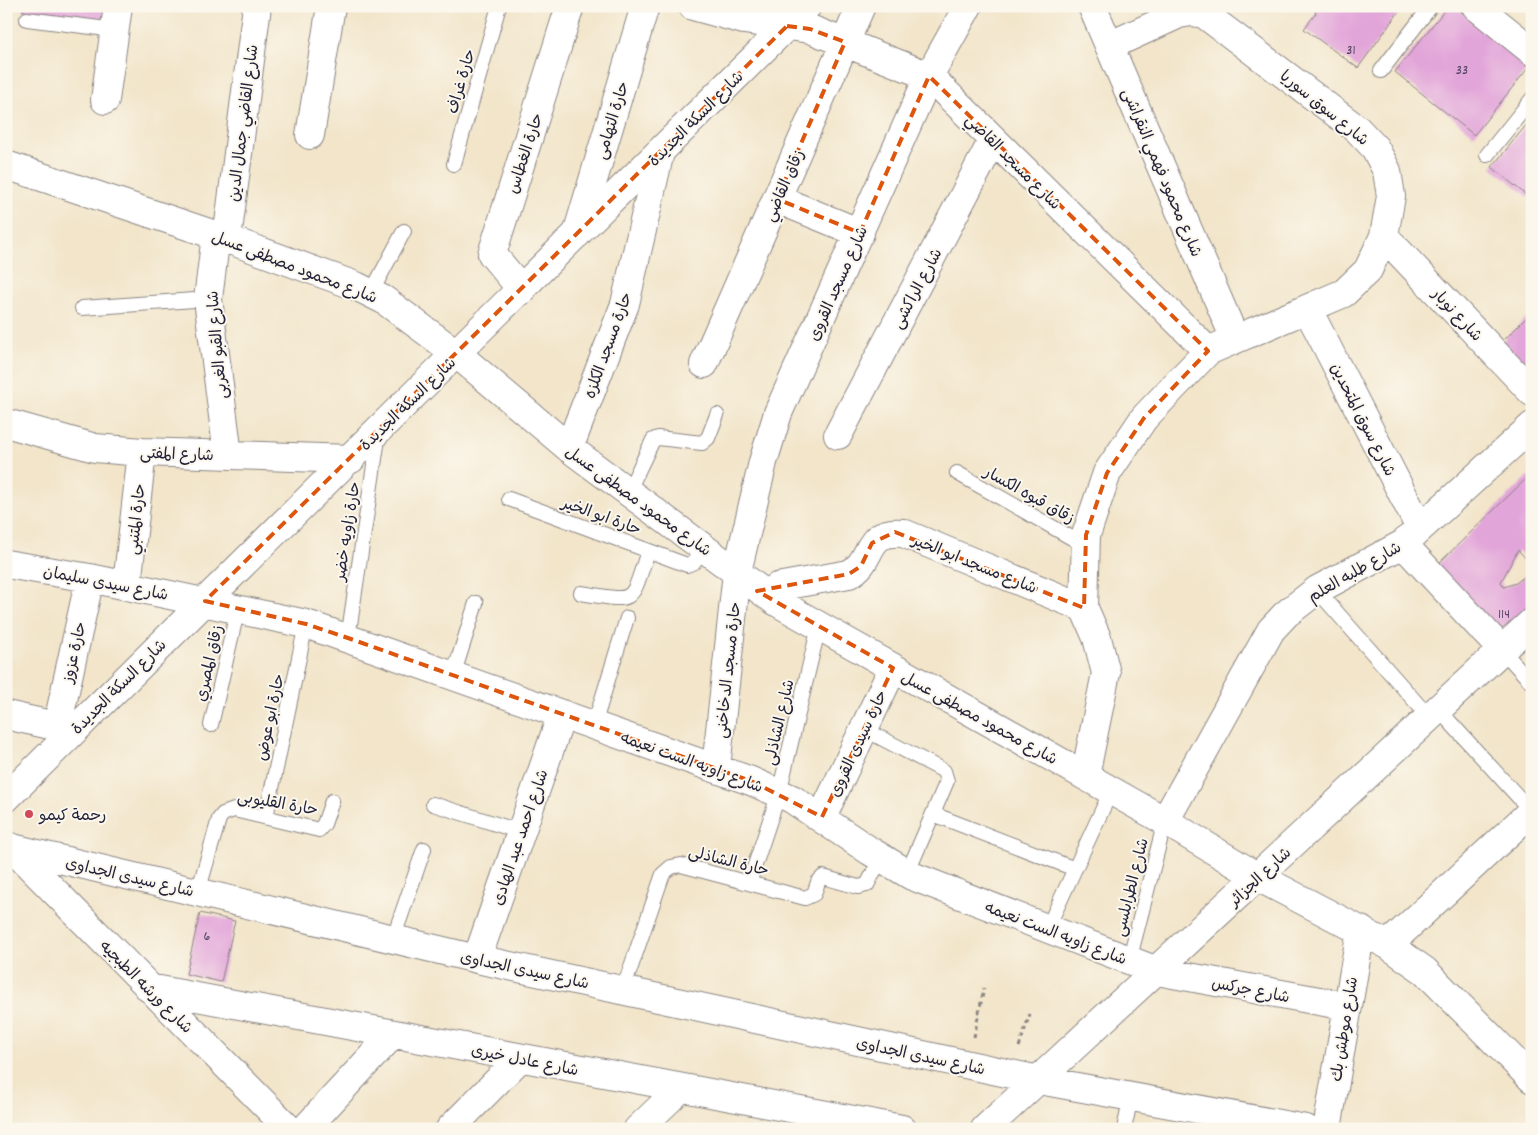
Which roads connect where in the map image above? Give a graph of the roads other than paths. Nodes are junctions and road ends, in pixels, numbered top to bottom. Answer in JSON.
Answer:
{"nodes":[{"id":1,"x":257,"y":6,"type":"edge"},
{"id":2,"x":331,"y":6,"type":"edge"},
{"id":3,"x":499,"y":6,"type":"edge"},
{"id":4,"x":570,"y":6,"type":"edge"},
{"id":5,"x":645,"y":6,"type":"edge"},
{"id":6,"x":693,"y":6,"type":"edge"},
{"id":7,"x":807,"y":6,"type":"edge"},
{"id":8,"x":861,"y":6,"type":"edge"},
{"id":9,"x":968,"y":6,"type":"edge"},
{"id":10,"x":1092,"y":6,"type":"edge"},
{"id":11,"x":1431,"y":6,"type":"edge"},
{"id":12,"x":1476,"y":6,"type":"edge"},
{"id":13,"x":747,"y":13,"type":"edge"},
{"id":14,"x":116,"y":18,"type":"edge"},
{"id":15,"x":27,"y":19,"type":"dead end"},
{"id":16,"x":787,"y":26,"type":"junction"},
{"id":17,"x":845,"y":42,"type":"junction"},
{"id":18,"x":1109,"y":46,"type":"junction"},
{"id":19,"x":1532,"y":51,"type":"edge"},
{"id":20,"x":1381,"y":71,"type":"dead end"},
{"id":21,"x":929,"y":76,"type":"junction"},
{"id":22,"x":1532,"y":99,"type":"edge"},
{"id":23,"x":105,"y":100,"type":"dead end"},
{"id":24,"x":310,"y":135,"type":"dead end"},
{"id":25,"x":993,"y":140,"type":"junction"},
{"id":26,"x":660,"y":152,"type":"junction"},
{"id":27,"x":1487,"y":155,"type":"dead end"},
{"id":28,"x":6,"y":164,"type":"edge"},
{"id":29,"x":454,"y":164,"type":"dead end"},
{"id":30,"x":777,"y":199,"type":"junction"},
{"id":31,"x":404,"y":231,"type":"dead end"},
{"id":32,"x":860,"y":233,"type":"junction"},
{"id":33,"x":578,"y":234,"type":"junction"},
{"id":34,"x":1384,"y":236,"type":"junction"},
{"id":35,"x":222,"y":237,"type":"junction"},
{"id":36,"x":522,"y":290,"type":"junction"},
{"id":37,"x":371,"y":293,"type":"junction"},
{"id":38,"x":208,"y":299,"type":"junction"},
{"id":39,"x":82,"y":308,"type":"dead end"},
{"id":40,"x":1308,"y":310,"type":"junction"},
{"id":41,"x":1235,"y":339,"type":"junction"},
{"id":42,"x":1208,"y":352,"type":"junction"},
{"id":43,"x":456,"y":354,"type":"junction"},
{"id":44,"x":704,"y":364,"type":"dead end"},
{"id":45,"x":1532,"y":392,"type":"edge"},
{"id":46,"x":717,"y":415,"type":"dead end"},
{"id":47,"x":6,"y":423,"type":"edge"},
{"id":48,"x":1532,"y":426,"type":"edge"},
{"id":49,"x":380,"y":429,"type":"junction"},
{"id":50,"x":838,"y":435,"type":"dead end"},
{"id":51,"x":569,"y":448,"type":"junction"},
{"id":52,"x":142,"y":452,"type":"junction"},
{"id":53,"x":228,"y":455,"type":"junction"},
{"id":54,"x":350,"y":458,"type":"junction"},
{"id":55,"x":957,"y":473,"type":"dead end"},
{"id":56,"x":628,"y":492,"type":"junction"},
{"id":57,"x":509,"y":499,"type":"dead end"},
{"id":58,"x":1411,"y":536,"type":"junction"},
{"id":59,"x":702,"y":546,"type":"junction"},
{"id":60,"x":1086,"y":546,"type":"junction"},
{"id":61,"x":648,"y":551,"type":"junction"},
{"id":62,"x":6,"y":564,"type":"edge"},
{"id":63,"x":737,"y":572,"type":"junction"},
{"id":64,"x":90,"y":578,"type":"junction"},
{"id":65,"x":127,"y":585,"type":"junction"},
{"id":66,"x":1317,"y":590,"type":"junction"},
{"id":67,"x":581,"y":593,"type":"dead end"},
{"id":68,"x":768,"y":596,"type":"junction"},
{"id":69,"x":205,"y":601,"type":"junction"},
{"id":70,"x":476,"y":603,"type":"dead end"},
{"id":71,"x":238,"y":608,"type":"junction"},
{"id":72,"x":1084,"y":608,"type":"junction"},
{"id":73,"x":626,"y":618,"type":"dead end"},
{"id":74,"x":1532,"y":622,"type":"edge"},
{"id":75,"x":306,"y":624,"type":"junction"},
{"id":76,"x":819,"y":626,"type":"junction"},
{"id":77,"x":348,"y":638,"type":"junction"},
{"id":78,"x":1502,"y":650,"type":"junction"},
{"id":79,"x":893,"y":668,"type":"junction"},
{"id":80,"x":453,"y":676,"type":"junction"},
{"id":81,"x":1532,"y":683,"type":"edge"},
{"id":82,"x":1434,"y":713,"type":"junction"},
{"id":83,"x":562,"y":714,"type":"junction"},
{"id":84,"x":6,"y":715,"type":"edge"},
{"id":85,"x":211,"y":725,"type":"dead end"},
{"id":86,"x":594,"y":725,"type":"junction"},
{"id":87,"x":65,"y":728,"type":"junction"},
{"id":88,"x":864,"y":729,"type":"junction"},
{"id":89,"x":716,"y":768,"type":"junction"},
{"id":90,"x":1085,"y":776,"type":"junction"},
{"id":91,"x":1110,"y":791,"type":"junction"},
{"id":92,"x":779,"y":793,"type":"junction"},
{"id":93,"x":6,"y":798,"type":"edge"},
{"id":94,"x":332,"y":801,"type":"dead end"},
{"id":95,"x":433,"y":804,"type":"dead end"},
{"id":96,"x":1532,"y":812,"type":"edge"},
{"id":97,"x":933,"y":814,"type":"junction"},
{"id":98,"x":266,"y":817,"type":"junction"},
{"id":99,"x":822,"y":817,"type":"junction"},
{"id":100,"x":1165,"y":821,"type":"junction"},
{"id":101,"x":521,"y":832,"type":"junction"},
{"id":102,"x":9,"y":845,"type":"edge"},
{"id":103,"x":424,"y":849,"type":"dead end"},
{"id":104,"x":881,"y":858,"type":"junction"},
{"id":105,"x":1075,"y":868,"type":"junction"},
{"id":106,"x":907,"y":874,"type":"junction"},
{"id":107,"x":1258,"y":878,"type":"junction"},
{"id":108,"x":750,"y":883,"type":"junction"},
{"id":109,"x":198,"y":892,"type":"junction"},
{"id":110,"x":1047,"y":929,"type":"junction"},
{"id":111,"x":1361,"y":930,"type":"junction"},
{"id":112,"x":393,"y":939,"type":"junction"},
{"id":113,"x":1388,"y":945,"type":"junction"},
{"id":114,"x":477,"y":959,"type":"junction"},
{"id":115,"x":1129,"y":961,"type":"junction"},
{"id":116,"x":1157,"y":971,"type":"junction"},
{"id":117,"x":149,"y":988,"type":"junction"},
{"id":118,"x":623,"y":990,"type":"junction"},
{"id":119,"x":1346,"y":1006,"type":"junction"},
{"id":120,"x":393,"y":1034,"type":"junction"},
{"id":121,"x":520,"y":1058,"type":"junction"},
{"id":122,"x":1532,"y":1079,"type":"edge"},
{"id":123,"x":1039,"y":1080,"type":"junction"},
{"id":124,"x":681,"y":1088,"type":"junction"},
{"id":125,"x":1131,"y":1097,"type":"junction"},
{"id":126,"x":809,"y":1111,"type":"junction"},
{"id":127,"x":290,"y":1129,"type":"edge"},
{"id":128,"x":305,"y":1129,"type":"edge"},
{"id":129,"x":450,"y":1129,"type":"edge"},
{"id":130,"x":638,"y":1129,"type":"edge"},
{"id":131,"x":789,"y":1129,"type":"edge"},
{"id":132,"x":902,"y":1129,"type":"edge"},
{"id":133,"x":985,"y":1129,"type":"edge"},
{"id":134,"x":1124,"y":1129,"type":"edge"},
{"id":135,"x":1306,"y":1129,"type":"edge"},
{"id":136,"x":1327,"y":1129,"type":"edge"}],
"edges":[{"from":1,"to":35,"type":"street","name":"شارع القاضي جمال الدين"},
{"from":2,"to":24,"type":"street"},
{"from":3,"to":29,"type":"lane","name":"حارة غراف"},
{"from":4,"to":36,"type":"street","name":"حارة الغطاس"},
{"from":5,"to":33,"type":"street","name":"حارة التهامى"},
{"from":6,"to":13,"type":"street","name":"شارع مسجد القاضي"},
{"from":7,"to":16,"type":"street","name":"شارع السكة الجديدة"},
{"from":8,"to":17,"type":"street","name":"زقاق القاضي"},
{"from":9,"to":21,"type":"street","name":"شارع مسجد القروى"},
{"from":10,"to":18,"type":"street","name":"شارع محمود فهمي النقراشى"},
{"from":11,"to":20,"type":"lane"},
{"from":12,"to":19,"type":"street"},
{"from":13,"to":16,"type":"street","name":"شارع مسجد القاضي"},
{"from":14,"to":15,"type":"lane"},
{"from":14,"to":23,"type":"street"},
{"from":16,"to":17,"type":"street","name":"شارع مسجد القاضي"},
{"from":16,"to":26,"type":"street","name":"شارع السكة الجديدة"},
{"from":17,"to":21,"type":"street","name":"شارع مسجد القاضي"},
{"from":17,"to":30,"type":"street","name":"زقاق القاضي"},
{"from":18,"to":34,"type":"street","name":"شارع سوق سوريا"},
{"from":18,"to":41,"type":"street","name":"شارع محمود فهمي النقراشى"},
{"from":21,"to":25,"type":"street","name":"شارع مسجد القاضي"},
{"from":21,"to":32,"type":"street","name":"شارع مسجد القروى"},
{"from":22,"to":27,"type":"lane"},
{"from":25,"to":42,"type":"street","name":"شارع مسجد القاضي"},
{"from":25,"to":50,"type":"street","name":"شارع الراكشى"},
{"from":26,"to":33,"type":"street","name":"شارع السكة الجديدة"},
{"from":26,"to":51,"type":"street","name":"حارة مسجد الكلزه"},
{"from":28,"to":35,"type":"street","name":"شارع محمود مصطفى عسل"},
{"from":30,"to":32,"type":"street"},
{"from":30,"to":44,"type":"street","name":"زقاق القاضي"},
{"from":31,"to":37,"type":"lane"},
{"from":32,"to":63,"type":"street","name":"شارع مسجد القروى"},
{"from":33,"to":36,"type":"street","name":"شارع السكة الجديدة"},
{"from":34,"to":40,"type":"street","name":"شارع سوق سوريا"},
{"from":34,"to":45,"type":"street","name":"شارع نوبار"},
{"from":35,"to":37,"type":"street","name":"شارع محمود مصطفى عسل"},
{"from":35,"to":38,"type":"street","name":"شارع القبو الغربى"},
{"from":36,"to":43,"type":"street","name":"شارع السكة الجديدة"},
{"from":37,"to":43,"type":"street","name":"شارع محمود مصطفى عسل"},
{"from":38,"to":39,"type":"lane"},
{"from":38,"to":53,"type":"street","name":"شارع القبو الغربى"},
{"from":40,"to":41,"type":"street","name":"شارع سوق سوريا"},
{"from":40,"to":58,"type":"street","name":"شارع سوق المتحدين"},
{"from":41,"to":42,"type":"street","name":"شارع سوق سوريا"},
{"from":42,"to":60,"type":"street"},
{"from":43,"to":49,"type":"street","name":"شارع السكة الجديدة"},
{"from":43,"to":51,"type":"street","name":"شارع محمود مصطفى عسل"},
{"from":46,"to":56,"type":"lane"},
{"from":47,"to":52,"type":"street","name":"شارع المفتى"},
{"from":48,"to":58,"type":"street","name":"شارع طلبه العلم"},
{"from":49,"to":54,"type":"street","name":"شارع السكة الجديدة"},
{"from":49,"to":77,"type":"lane","name":"حارة زاويه خضر"},
{"from":51,"to":56,"type":"street","name":"شارع محمود مصطفى عسل"},
{"from":52,"to":53,"type":"street","name":"شارع المفتى"},
{"from":52,"to":65,"type":"street","name":"حارة المتنبي"},
{"from":53,"to":54,"type":"street","name":"شارع المفتى"},
{"from":54,"to":69,"type":"street","name":"شارع السكة الجديدة"},
{"from":55,"to":60,"type":"lane","name":"زقاق قبوه الكسار"},
{"from":56,"to":59,"type":"street","name":"شارع محمود مصطفى عسل"},
{"from":57,"to":61,"type":"lane","name":"حارة ابو الخير"},
{"from":58,"to":66,"type":"street","name":"شارع طلبه العلم"},
{"from":58,"to":78,"type":"street","name":"شارع سوق المتحدين"},
{"from":59,"to":61,"type":"lane","name":"حارة ابو الخير"},
{"from":59,"to":63,"type":"street","name":"شارع محمود مصطفى عسل"},
{"from":60,"to":72,"type":"street"},
{"from":61,"to":67,"type":"lane"},
{"from":62,"to":64,"type":"street","name":"شارع سيدى سليمان"},
{"from":63,"to":68,"type":"street","name":"شارع محمود مصطفى عسل"},
{"from":63,"to":89,"type":"street","name":"حارة مسجد الدخاخنى"},
{"from":64,"to":65,"type":"street","name":"شارع سيدى سليمان"},
{"from":64,"to":87,"type":"street","name":"حارة عزوز"},
{"from":65,"to":69,"type":"street","name":"شارع سيدى سليمان"},
{"from":66,"to":82,"type":"lane"},
{"from":66,"to":100,"type":"street","name":"شارع طلبه العلم"},
{"from":68,"to":72,"type":"street","name":"شارع مسجد ابو الخير"},
{"from":68,"to":76,"type":"street","name":"شارع محمود مصطفى عسل"},
{"from":69,"to":71,"type":"street","name":"شارع زاويه الست نعيمه"},
{"from":69,"to":87,"type":"street","name":"شارع السكة الجديدة"},
{"from":70,"to":80,"type":"lane"},
{"from":71,"to":75,"type":"street","name":"شارع زاويه الست نعيمه"},
{"from":71,"to":85,"type":"lane","name":"زقاق المصري"},
{"from":72,"to":90,"type":"street"},
{"from":73,"to":86,"type":"lane"},
{"from":74,"to":78,"type":"street","name":"شارع الجزائر"},
{"from":75,"to":77,"type":"street","name":"شارع زاويه الست نعيمه"},
{"from":75,"to":98,"type":"lane","name":"حارة ابو عوض"},
{"from":76,"to":79,"type":"street","name":"شارع محمود مصطفى عسل"},
{"from":76,"to":92,"type":"lane","name":"شارع الشاذلى"},
{"from":77,"to":80,"type":"street","name":"شارع زاويه الست نعيمه"},
{"from":78,"to":81,"type":"lane"},
{"from":78,"to":82,"type":"street","name":"شارع الجزائر"},
{"from":79,"to":88,"type":"street","name":"حارة سيدى القروى"},
{"from":79,"to":90,"type":"street","name":"شارع محمود مصطفى عسل"},
{"from":80,"to":83,"type":"street","name":"شارع زاويه الست نعيمه"},
{"from":82,"to":96,"type":"lane"},
{"from":82,"to":107,"type":"street","name":"شارع الجزائر"},
{"from":83,"to":86,"type":"street","name":"شارع زاويه الست نعيمه"},
{"from":83,"to":101,"type":"street","name":"شارع احمد عبد الهادى"},
{"from":84,"to":87,"type":"street"},
{"from":86,"to":89,"type":"street","name":"شارع زاويه الست نعيمه"},
{"from":87,"to":93,"type":"street","name":"شارع السكة الجديدة"},
{"from":88,"to":97,"type":"lane"},
{"from":88,"to":99,"type":"street","name":"حارة سيدى القروى"},
{"from":89,"to":92,"type":"street","name":"شارع زاويه الست نعيمه"},
{"from":90,"to":91,"type":"street","name":"شارع محمود مصطفى عسل"},
{"from":91,"to":100,"type":"street","name":"شارع محمود مصطفى عسل"},
{"from":91,"to":105,"type":"lane"},
{"from":92,"to":99,"type":"street","name":"شارع زاويه الست نعيمه"},
{"from":92,"to":108,"type":"lane","name":"شارع الشاذلى"},
{"from":94,"to":98,"type":"lane","name":"حارة القليوبى"},
{"from":95,"to":101,"type":"lane"},
{"from":96,"to":113,"type":"street"},
{"from":97,"to":105,"type":"lane"},
{"from":97,"to":106,"type":"lane"},
{"from":98,"to":109,"type":"lane","name":"حارة القليوبى"},
{"from":99,"to":104,"type":"street","name":"شارع زاويه الست نعيمه"},
{"from":100,"to":107,"type":"street","name":"شارع محمود مصطفى عسل"},
{"from":100,"to":115,"type":"lane","name":"شارع الطرابلسى"},
{"from":101,"to":114,"type":"street","name":"شارع احمد عبد الهادى"},
{"from":102,"to":109,"type":"street","name":"شارع سيدى الجداوى"},
{"from":102,"to":117,"type":"street","name":"شارع ورشه الطبجيه"},
{"from":103,"to":112,"type":"lane"},
{"from":104,"to":106,"type":"street","name":"شارع زاويه الست نعيمه"},
{"from":104,"to":108,"type":"lane","name":"حارة الشاذلى"},
{"from":105,"to":110,"type":"lane"},
{"from":106,"to":110,"type":"street","name":"شارع زاويه الست نعيمه"},
{"from":107,"to":111,"type":"street","name":"شارع محمود مصطفى عسل"},
{"from":107,"to":116,"type":"street","name":"شارع الجزائر"},
{"from":108,"to":118,"type":"lane","name":"حارة الشاذلى"},
{"from":109,"to":112,"type":"street","name":"شارع سيدى الجداوى"},
{"from":110,"to":115,"type":"street","name":"شارع زاويه الست نعيمه"},
{"from":111,"to":113,"type":"street","name":"شارع محمود مصطفى عسل"},
{"from":111,"to":119,"type":"street","name":"شارع موطش بك"},
{"from":112,"to":114,"type":"street","name":"شارع سيدى الجداوى"},
{"from":113,"to":122,"type":"street","name":"شارع محمود مصطفى عسل"},
{"from":114,"to":118,"type":"street","name":"شارع سيدى الجداوى"},
{"from":115,"to":116,"type":"street","name":"شارع زاويه الست نعيمه"},
{"from":116,"to":119,"type":"street","name":"شارع جركس"},
{"from":116,"to":123,"type":"street","name":"شارع الجزائر"},
{"from":117,"to":120,"type":"street","name":"شارع عادل خيرى"},
{"from":117,"to":127,"type":"street","name":"شارع ورشه الطبجيه"},
{"from":118,"to":123,"type":"street","name":"شارع سيدى الجداوى"},
{"from":119,"to":136,"type":"street","name":"شارع موطش بك"},
{"from":120,"to":121,"type":"street","name":"شارع عادل خيرى"},
{"from":120,"to":128,"type":"street"},
{"from":121,"to":124,"type":"street","name":"شارع عادل خيرى"},
{"from":121,"to":129,"type":"street"},
{"from":123,"to":125,"type":"street","name":"شارع سيدى الجداوى"},
{"from":123,"to":133,"type":"street","name":"شارع الجزائر"},
{"from":124,"to":126,"type":"street","name":"شارع عادل خيرى"},
{"from":124,"to":130,"type":"street"},
{"from":125,"to":134,"type":"lane"},
{"from":125,"to":135,"type":"street","name":"شارع سيدى الجداوى"},
{"from":126,"to":131,"type":"street"},
{"from":126,"to":132,"type":"street","name":"شارع عادل خيرى"}]}
